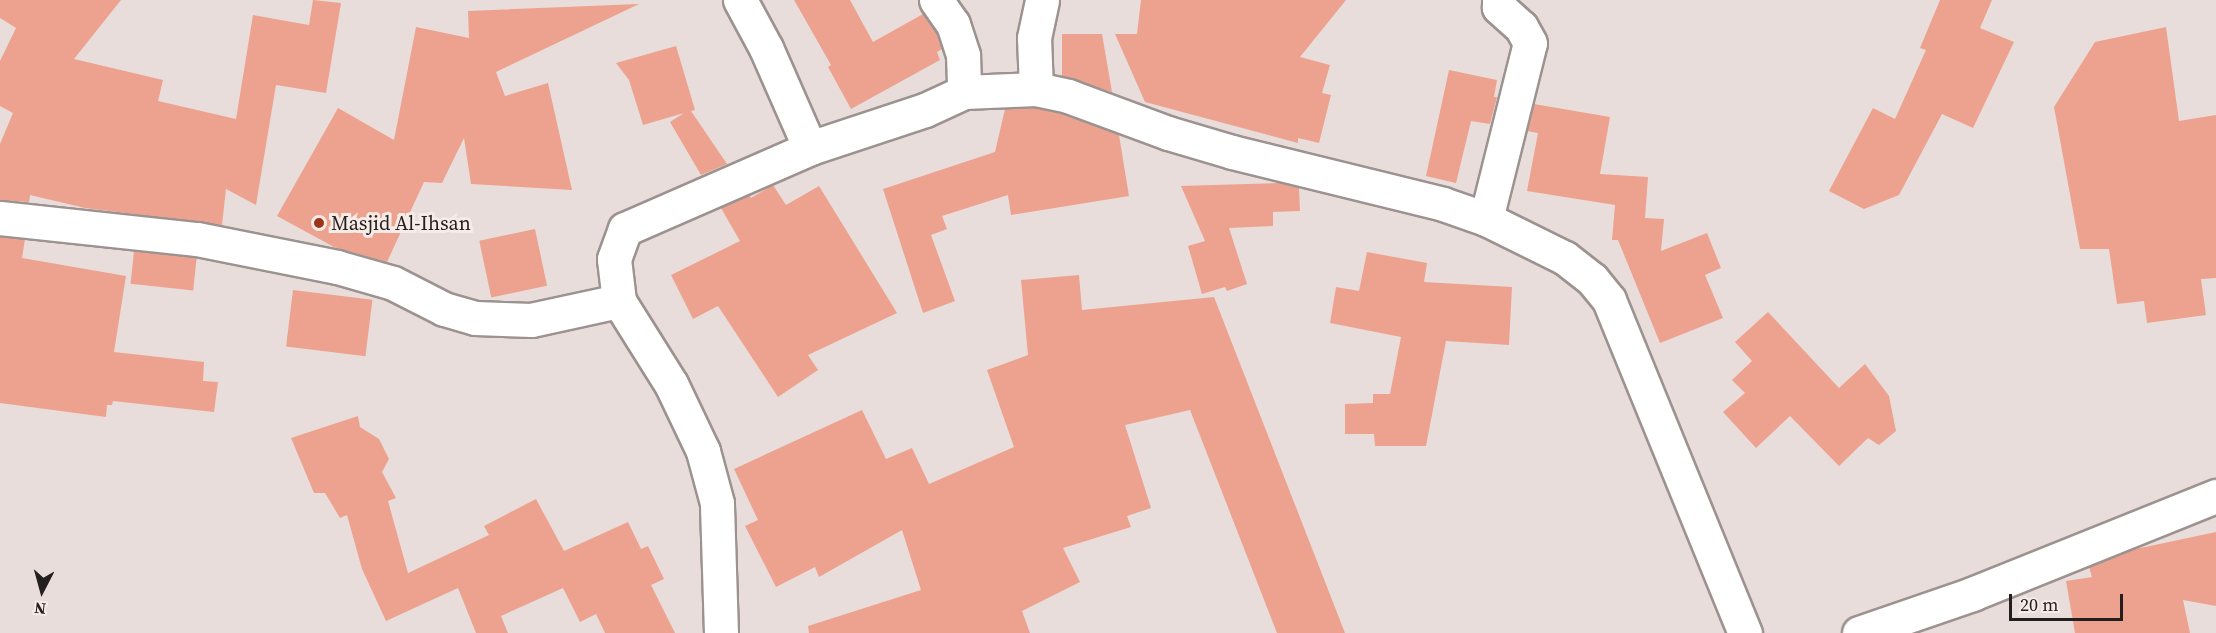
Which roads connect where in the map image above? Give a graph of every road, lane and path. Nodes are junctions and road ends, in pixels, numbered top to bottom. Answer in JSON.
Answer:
{"nodes":[{"id":1,"x":740,"y":0,"type":"edge"},
{"id":2,"x":936,"y":0,"type":"edge"},
{"id":3,"x":1042,"y":0,"type":"edge"},
{"id":4,"x":1499,"y":0,"type":"edge"},
{"id":5,"x":1036,"y":88,"type":"junction"},
{"id":6,"x":964,"y":92,"type":"junction"},
{"id":7,"x":810,"y":148,"type":"junction"},
{"id":8,"x":0,"y":218,"type":"edge"},
{"id":9,"x":1486,"y":219,"type":"junction"},
{"id":10,"x":620,"y":301,"type":"junction"},
{"id":11,"x":2216,"y":496,"type":"edge"},
{"id":12,"x":721,"y":633,"type":"edge"},
{"id":13,"x":1745,"y":633,"type":"edge"},
{"id":14,"x":1859,"y":633,"type":"edge"}],
"edges":[{"from":1,"to":7,"type":"street"},
{"from":2,"to":6,"type":"street"},
{"from":3,"to":5,"type":"street"},
{"from":4,"to":9,"type":"street"},
{"from":5,"to":6,"type":"street"},
{"from":5,"to":9,"type":"street"},
{"from":6,"to":7,"type":"street"},
{"from":7,"to":10,"type":"street"},
{"from":8,"to":10,"type":"street"},
{"from":9,"to":13,"type":"street"},
{"from":10,"to":12,"type":"street"},
{"from":11,"to":14,"type":"street"}]}
